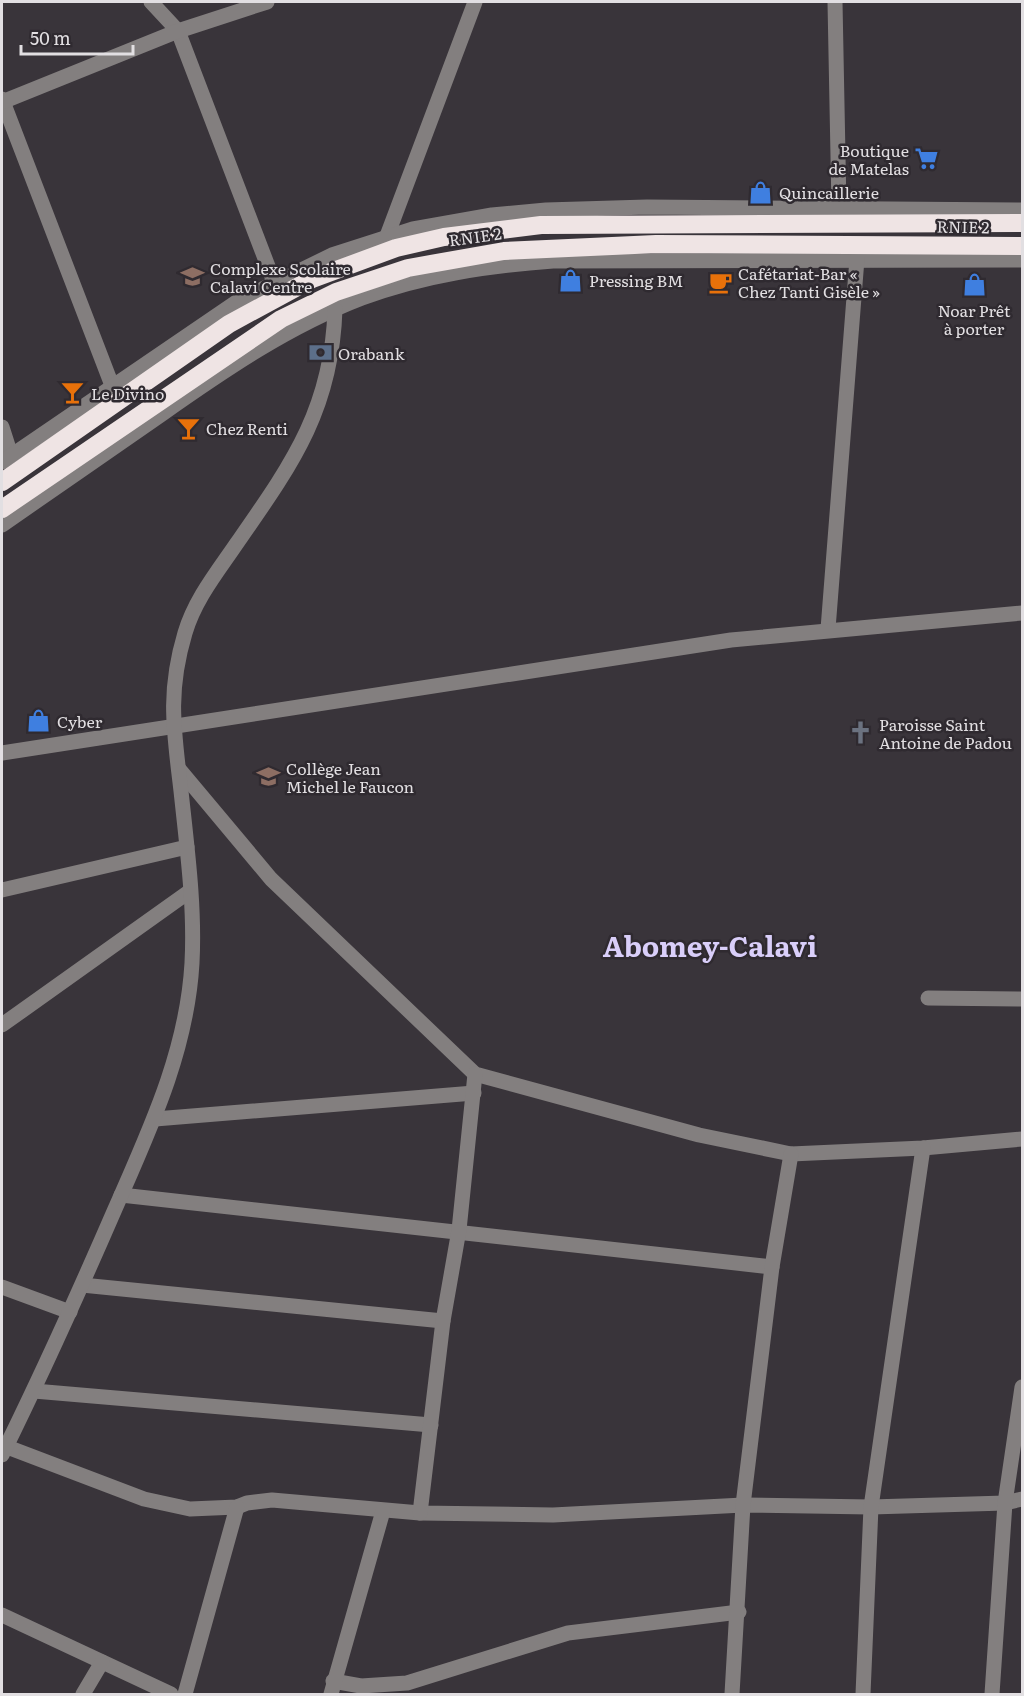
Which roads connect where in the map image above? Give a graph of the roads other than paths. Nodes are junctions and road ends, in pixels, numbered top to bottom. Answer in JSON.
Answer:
{"nodes":[{"id":1,"x":151,"y":2,"type":"edge"},
{"id":2,"x":267,"y":2,"type":"edge"},
{"id":3,"x":475,"y":2,"type":"edge"},
{"id":4,"x":835,"y":2,"type":"edge"},
{"id":5,"x":178,"y":31,"type":"junction"},
{"id":6,"x":2,"y":101,"type":"edge"},
{"id":7,"x":839,"y":208,"type":"junction"},
{"id":8,"x":1023,"y":210,"type":"edge"},
{"id":9,"x":1023,"y":223,"type":"edge"},
{"id":10,"x":387,"y":236,"type":"junction"},
{"id":11,"x":1023,"y":246,"type":"edge"},
{"id":12,"x":857,"y":259,"type":"junction"},
{"id":13,"x":1023,"y":260,"type":"edge"},
{"id":14,"x":274,"y":282,"type":"junction"},
{"id":15,"x":335,"y":309,"type":"junction"},
{"id":16,"x":113,"y":388,"type":"junction"},
{"id":17,"x":2,"y":427,"type":"edge"},
{"id":18,"x":6,"y":458,"type":"edge"},
{"id":19,"x":2,"y":482,"type":"edge"},
{"id":20,"x":2,"y":509,"type":"edge"},
{"id":21,"x":2,"y":525,"type":"edge"},
{"id":22,"x":1023,"y":613,"type":"edge"},
{"id":23,"x":828,"y":630,"type":"junction"},
{"id":24,"x":172,"y":726,"type":"junction"},
{"id":25,"x":2,"y":753,"type":"edge"},
{"id":26,"x":178,"y":768,"type":"junction"},
{"id":27,"x":187,"y":847,"type":"junction"},
{"id":28,"x":2,"y":890,"type":"edge"},
{"id":29,"x":190,"y":891,"type":"junction"},
{"id":30,"x":928,"y":998,"type":"dead end"},
{"id":31,"x":1023,"y":999,"type":"edge"},
{"id":32,"x":2,"y":1025,"type":"edge"},
{"id":33,"x":475,"y":1074,"type":"junction"},
{"id":34,"x":474,"y":1093,"type":"junction"},
{"id":35,"x":155,"y":1119,"type":"junction"},
{"id":36,"x":1023,"y":1139,"type":"edge"},
{"id":37,"x":923,"y":1148,"type":"junction"},
{"id":38,"x":791,"y":1154,"type":"junction"},
{"id":39,"x":121,"y":1195,"type":"junction"},
{"id":40,"x":459,"y":1230,"type":"junction"},
{"id":41,"x":772,"y":1267,"type":"junction"},
{"id":42,"x":82,"y":1285,"type":"junction"},
{"id":43,"x":2,"y":1287,"type":"edge"},
{"id":44,"x":70,"y":1312,"type":"junction"},
{"id":45,"x":443,"y":1321,"type":"junction"},
{"id":46,"x":1023,"y":1387,"type":"edge"},
{"id":47,"x":34,"y":1391,"type":"junction"},
{"id":48,"x":431,"y":1425,"type":"junction"},
{"id":49,"x":3,"y":1449,"type":"edge"},
{"id":50,"x":1023,"y":1499,"type":"edge"},
{"id":51,"x":1005,"y":1503,"type":"junction"},
{"id":52,"x":743,"y":1505,"type":"junction"},
{"id":53,"x":237,"y":1507,"type":"junction"},
{"id":54,"x":871,"y":1507,"type":"junction"},
{"id":55,"x":383,"y":1511,"type":"junction"},
{"id":56,"x":420,"y":1513,"type":"junction"},
{"id":57,"x":739,"y":1612,"type":"junction"},
{"id":58,"x":2,"y":1615,"type":"edge"},
{"id":59,"x":102,"y":1662,"type":"junction"},
{"id":60,"x":332,"y":1688,"type":"edge"},
{"id":61,"x":83,"y":1695,"type":"edge"},
{"id":62,"x":171,"y":1695,"type":"edge"},
{"id":63,"x":185,"y":1695,"type":"edge"},
{"id":64,"x":732,"y":1695,"type":"edge"},
{"id":65,"x":863,"y":1695,"type":"edge"},
{"id":66,"x":992,"y":1695,"type":"edge"}],
"edges":[{"from":1,"to":5,"type":"street"},
{"from":2,"to":5,"type":"street"},
{"from":3,"to":10,"type":"street"},
{"from":4,"to":7,"type":"street"},
{"from":5,"to":6,"type":"street"},
{"from":5,"to":14,"type":"street"},
{"from":6,"to":16,"type":"street"},
{"from":7,"to":8,"type":"street"},
{"from":7,"to":10,"type":"street"},
{"from":9,"to":19,"type":"highway","name":"RNIE 2","number":"RNIE 2"},
{"from":10,"to":14,"type":"street"},
{"from":11,"to":20,"type":"highway","name":"RNIE 2","number":"RNIE 2"},
{"from":12,"to":13,"type":"street"},
{"from":12,"to":15,"type":"street"},
{"from":12,"to":23,"type":"street"},
{"from":14,"to":16,"type":"street"},
{"from":15,"to":21,"type":"street"},
{"from":15,"to":24,"type":"street"},
{"from":16,"to":18,"type":"street"},
{"from":17,"to":18,"type":"street"},
{"from":22,"to":23,"type":"street"},
{"from":23,"to":24,"type":"street"},
{"from":24,"to":25,"type":"street"},
{"from":24,"to":26,"type":"street"},
{"from":26,"to":27,"type":"street"},
{"from":26,"to":33,"type":"street"},
{"from":27,"to":28,"type":"street"},
{"from":27,"to":29,"type":"street"},
{"from":29,"to":32,"type":"street"},
{"from":29,"to":35,"type":"street"},
{"from":30,"to":31,"type":"street"},
{"from":33,"to":34,"type":"street"},
{"from":33,"to":38,"type":"street"},
{"from":34,"to":35,"type":"street"},
{"from":34,"to":40,"type":"street"},
{"from":35,"to":39,"type":"street"},
{"from":36,"to":37,"type":"street"},
{"from":37,"to":38,"type":"street"},
{"from":37,"to":54,"type":"street"},
{"from":38,"to":41,"type":"street"},
{"from":39,"to":40,"type":"street"},
{"from":39,"to":42,"type":"street"},
{"from":40,"to":41,"type":"street"},
{"from":40,"to":45,"type":"street"},
{"from":41,"to":52,"type":"street"},
{"from":42,"to":44,"type":"street"},
{"from":42,"to":45,"type":"street"},
{"from":43,"to":44,"type":"street"},
{"from":44,"to":47,"type":"street"},
{"from":45,"to":48,"type":"street"},
{"from":46,"to":51,"type":"street"},
{"from":47,"to":48,"type":"street"},
{"from":47,"to":49,"type":"street"},
{"from":48,"to":56,"type":"street"},
{"from":49,"to":53,"type":"street"},
{"from":50,"to":51,"type":"street"},
{"from":51,"to":54,"type":"street"},
{"from":51,"to":66,"type":"street"},
{"from":52,"to":54,"type":"street"},
{"from":52,"to":56,"type":"street"},
{"from":52,"to":57,"type":"street"},
{"from":53,"to":55,"type":"street"},
{"from":53,"to":63,"type":"street"},
{"from":54,"to":65,"type":"street"},
{"from":55,"to":56,"type":"street"},
{"from":55,"to":60,"type":"street"},
{"from":57,"to":60,"type":"street"},
{"from":57,"to":64,"type":"street"},
{"from":58,"to":59,"type":"street"},
{"from":59,"to":61,"type":"street"},
{"from":59,"to":62,"type":"street"}]}
